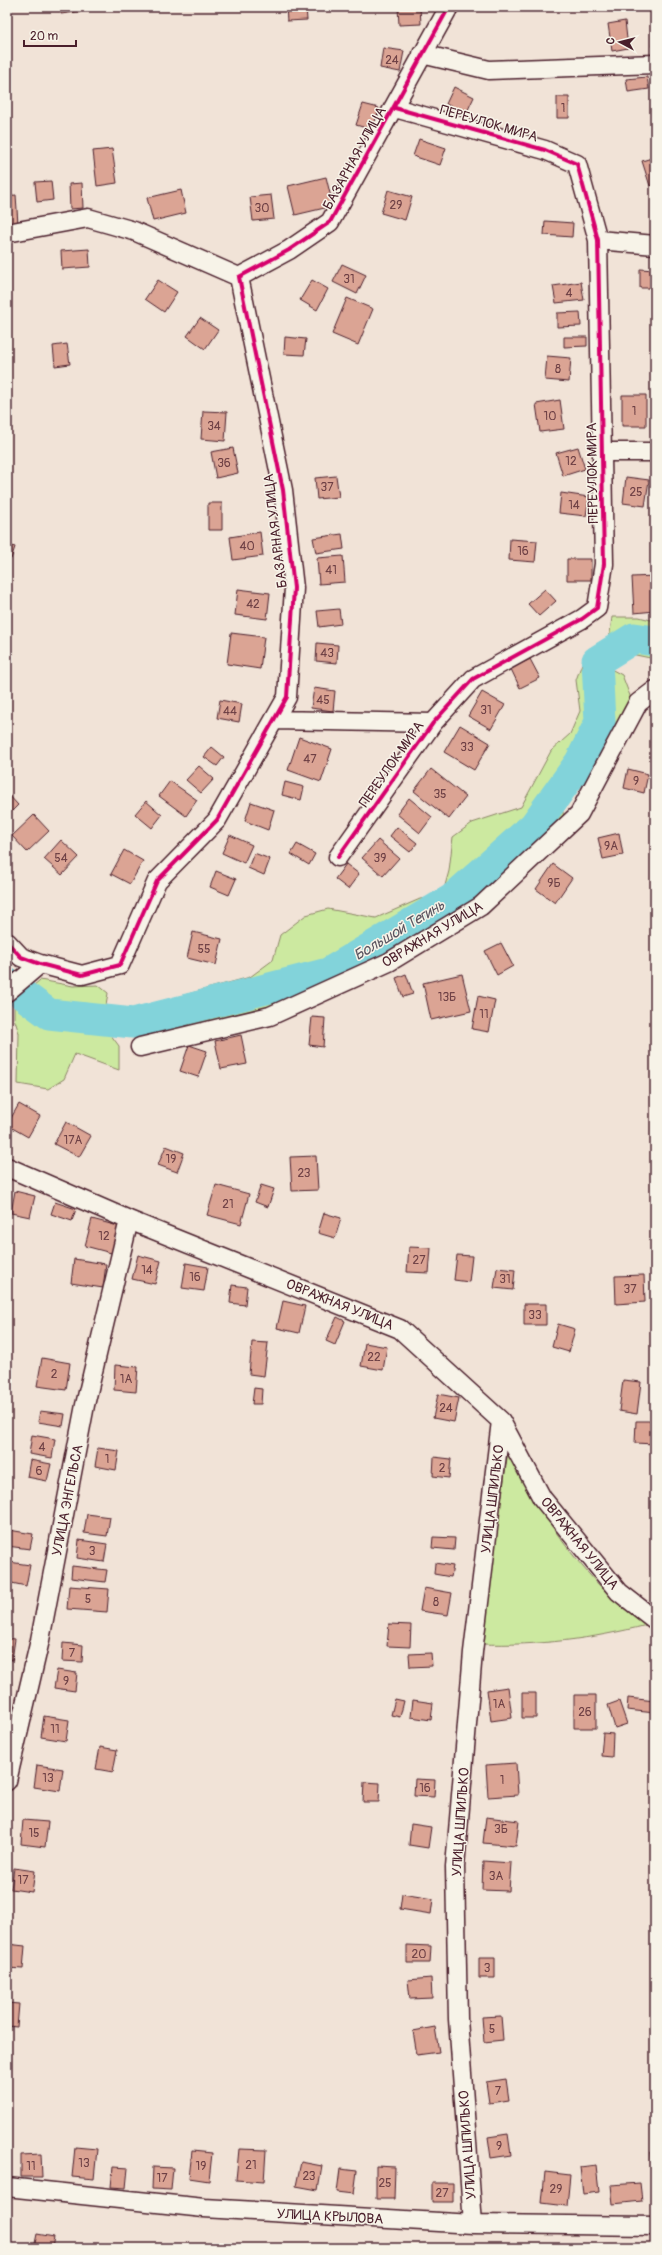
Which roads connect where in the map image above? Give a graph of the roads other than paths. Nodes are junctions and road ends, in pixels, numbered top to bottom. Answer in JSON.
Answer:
{"nodes":[{"id":1,"x":449,"y":7,"type":"edge"},
{"id":2,"x":422,"y":54,"type":"junction"},
{"id":3,"x":655,"y":64,"type":"edge"},
{"id":4,"x":394,"y":108,"type":"junction"},
{"id":5,"x":7,"y":233,"type":"edge"},
{"id":6,"x":598,"y":240,"type":"junction"},
{"id":7,"x":655,"y":245,"type":"edge"},
{"id":8,"x":239,"y":277,"type":"junction"},
{"id":9,"x":602,"y":452,"type":"junction"},
{"id":10,"x":655,"y":452,"type":"edge"},
{"id":11,"x":655,"y":690,"type":"edge"},
{"id":12,"x":274,"y":720,"type":"junction"},
{"id":13,"x":434,"y":723,"type":"junction"},
{"id":14,"x":338,"y":857,"type":"dead end"},
{"id":15,"x":7,"y":942,"type":"edge"},
{"id":16,"x":39,"y":965,"type":"junction"},
{"id":17,"x":7,"y":992,"type":"edge"},
{"id":18,"x":140,"y":1047,"type":"dead end"},
{"id":19,"x":7,"y":1167,"type":"edge"},
{"id":20,"x":129,"y":1220,"type":"junction"},
{"id":21,"x":501,"y":1420,"type":"junction"},
{"id":22,"x":655,"y":1620,"type":"edge"},
{"id":23,"x":7,"y":1781,"type":"edge"},
{"id":24,"x":7,"y":2187,"type":"edge"},
{"id":25,"x":473,"y":2224,"type":"junction"},
{"id":26,"x":655,"y":2226,"type":"edge"}],
"edges":[{"from":1,"to":2,"type":"street","name":"БАЗАРНАЯ УЛИЦА"},
{"from":2,"to":3,"type":"street"},
{"from":2,"to":4,"type":"street","name":"БАЗАРНАЯ УЛИЦА"},
{"from":4,"to":6,"type":"street","name":"ПЕРЕУЛОК МИРА"},
{"from":4,"to":8,"type":"street","name":"БАЗАРНАЯ УЛИЦА"},
{"from":5,"to":8,"type":"street"},
{"from":6,"to":7,"type":"street"},
{"from":6,"to":9,"type":"street","name":"ПЕРЕУЛОК МИРА"},
{"from":8,"to":12,"type":"street","name":"БАЗАРНАЯ УЛИЦА"},
{"from":9,"to":10,"type":"street","name":"ПЕРЕУЛОК МИРА"},
{"from":9,"to":13,"type":"street","name":"ПЕРЕУЛОК МИРА"},
{"from":11,"to":18,"type":"street","name":"ОВРАЖНАЯ УЛИЦА"},
{"from":12,"to":13,"type":"street"},
{"from":12,"to":16,"type":"street","name":"БАЗАРНАЯ УЛИЦА"},
{"from":13,"to":14,"type":"street","name":"ПЕРЕУЛОК МИРА"},
{"from":15,"to":16,"type":"street","name":"БАЗАРНАЯ УЛИЦА"},
{"from":16,"to":17,"type":"street"},
{"from":19,"to":20,"type":"street","name":"ОВРАЖНАЯ УЛИЦА"},
{"from":20,"to":21,"type":"street","name":"ОВРАЖНАЯ УЛИЦА"},
{"from":20,"to":23,"type":"street","name":"УЛИЦА ЭНГЕЛЬСА"},
{"from":21,"to":22,"type":"street","name":"ОВРАЖНАЯ УЛИЦА"},
{"from":21,"to":25,"type":"street","name":"УЛИЦА ШПИЛЬКО"},
{"from":24,"to":25,"type":"street","name":"УЛИЦА КРЫЛОВА"},
{"from":25,"to":26,"type":"street","name":"УЛИЦА КРЫЛОВА"}]}
